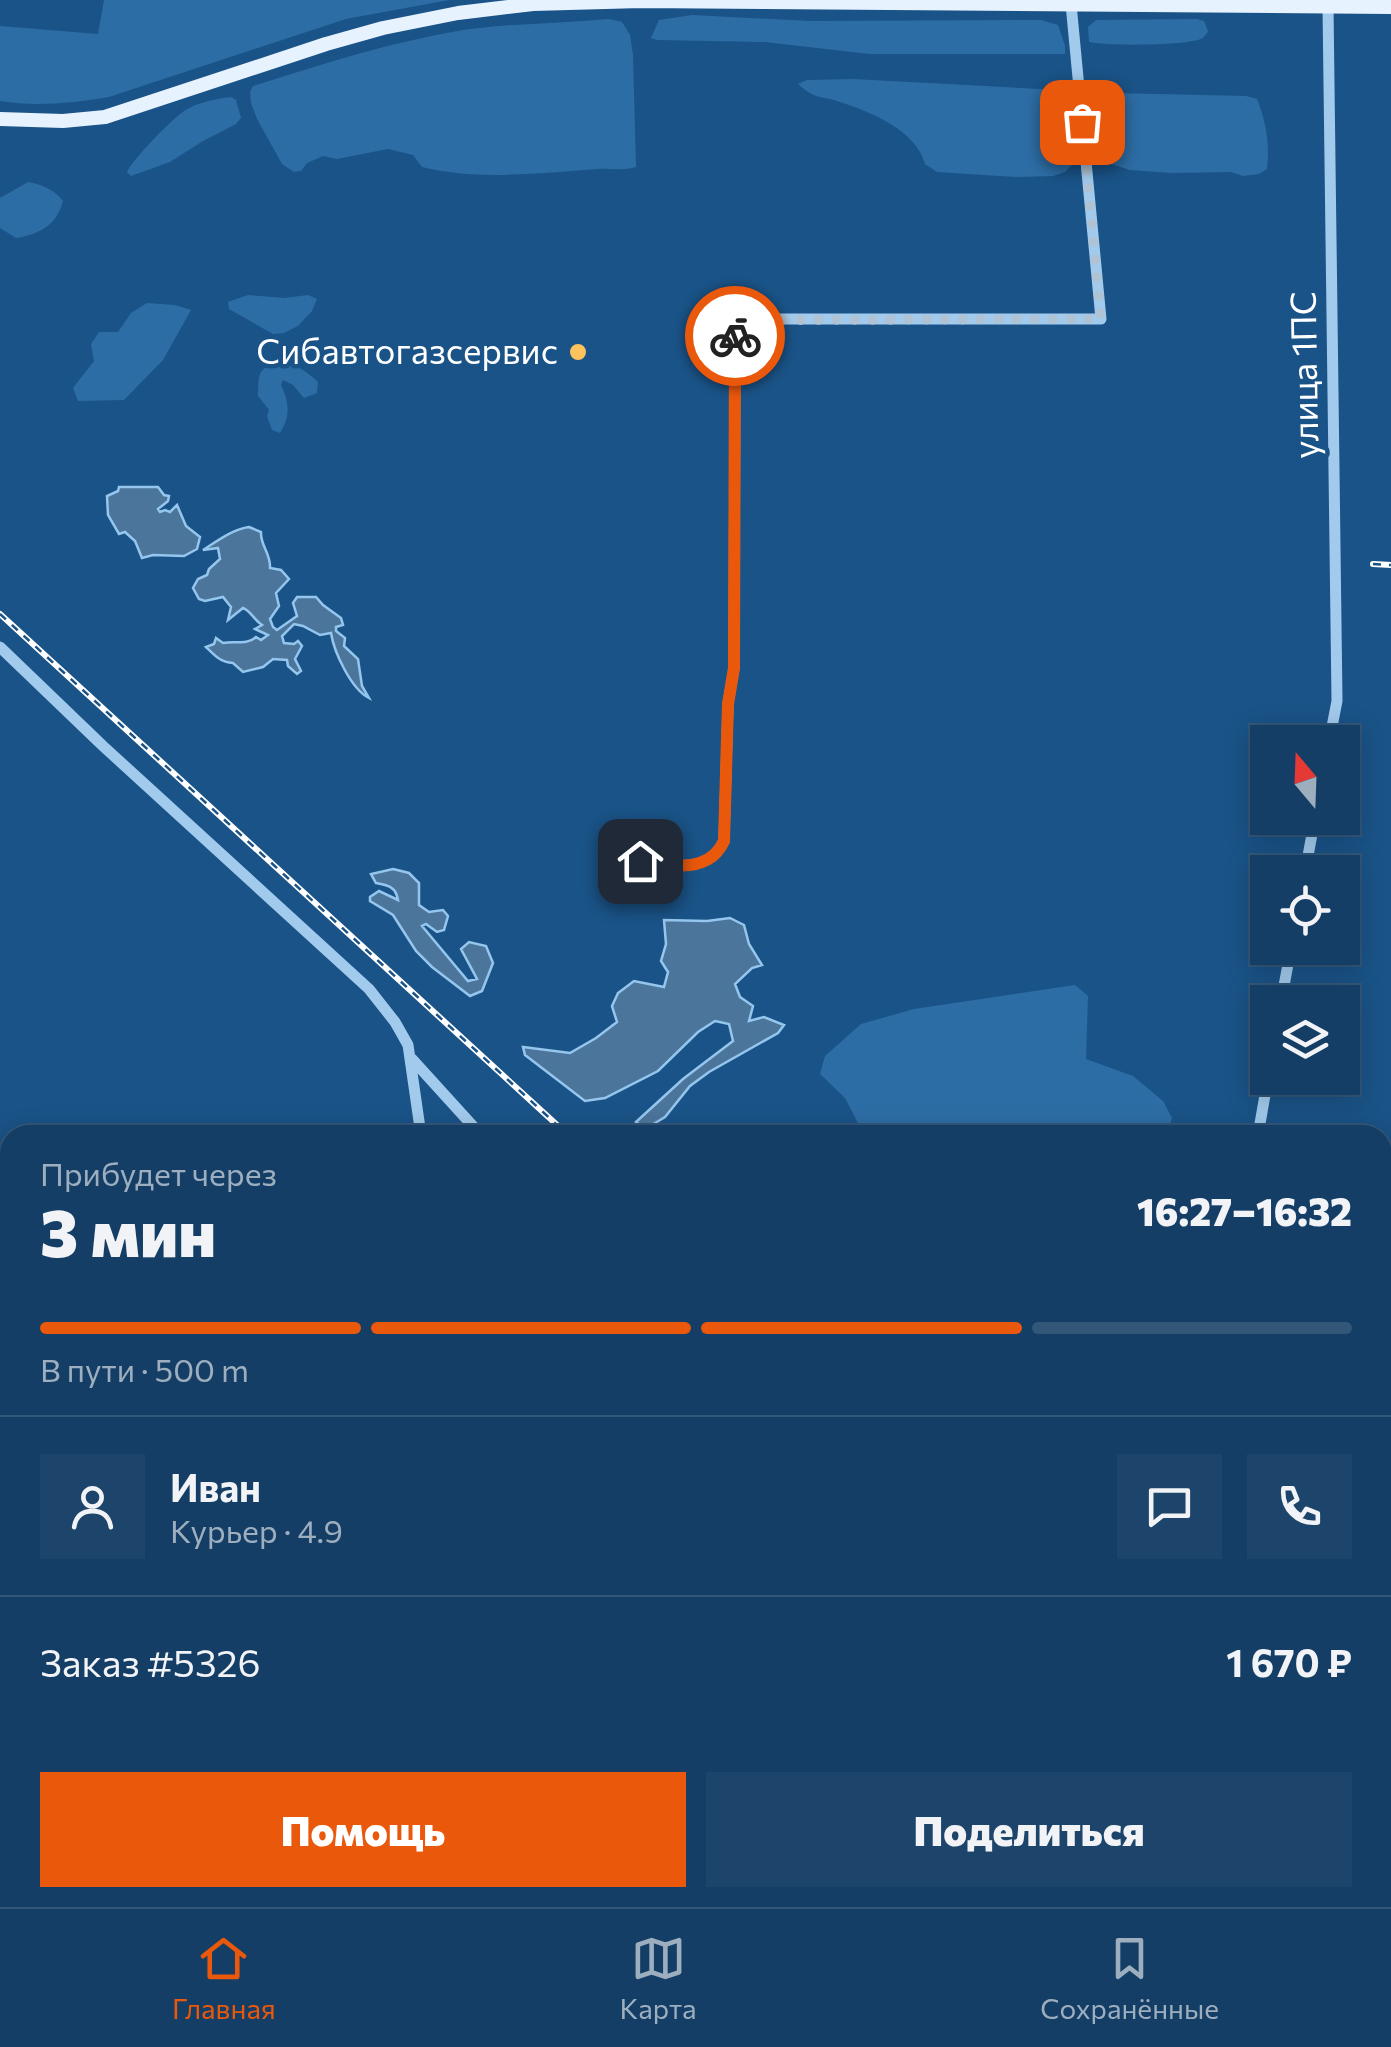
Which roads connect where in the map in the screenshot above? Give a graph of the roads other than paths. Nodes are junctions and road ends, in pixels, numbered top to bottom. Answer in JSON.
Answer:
{"nodes":[{"id":1,"x":1071,"y":4,"type":"junction"},
{"id":2,"x":1328,"y":7,"type":"junction"},
{"id":3,"x":1391,"y":7,"type":"edge"},
{"id":4,"x":0,"y":118,"type":"edge"},
{"id":5,"x":0,"y":647,"type":"edge"},
{"id":6,"x":1332,"y":725,"type":"edge"},
{"id":7,"x":640,"y":861,"type":"dead end"},
{"id":8,"x":412,"y":1059,"type":"junction"},
{"id":9,"x":1265,"y":1095,"type":"edge"},
{"id":10,"x":419,"y":1125,"type":"edge"},
{"id":11,"x":472,"y":1125,"type":"edge"},
{"id":12,"x":1260,"y":1125,"type":"edge"}],
"edges":[{"from":1,"to":2,"type":"main road"},
{"from":1,"to":4,"type":"main road"},
{"from":1,"to":7,"type":"street"},
{"from":2,"to":3,"type":"main road"},
{"from":2,"to":6,"type":"street","name":"улица 1ПС"},
{"from":5,"to":8,"type":"street"},
{"from":8,"to":10,"type":"street"},
{"from":8,"to":11,"type":"street"},
{"from":9,"to":12,"type":"street"}]}
